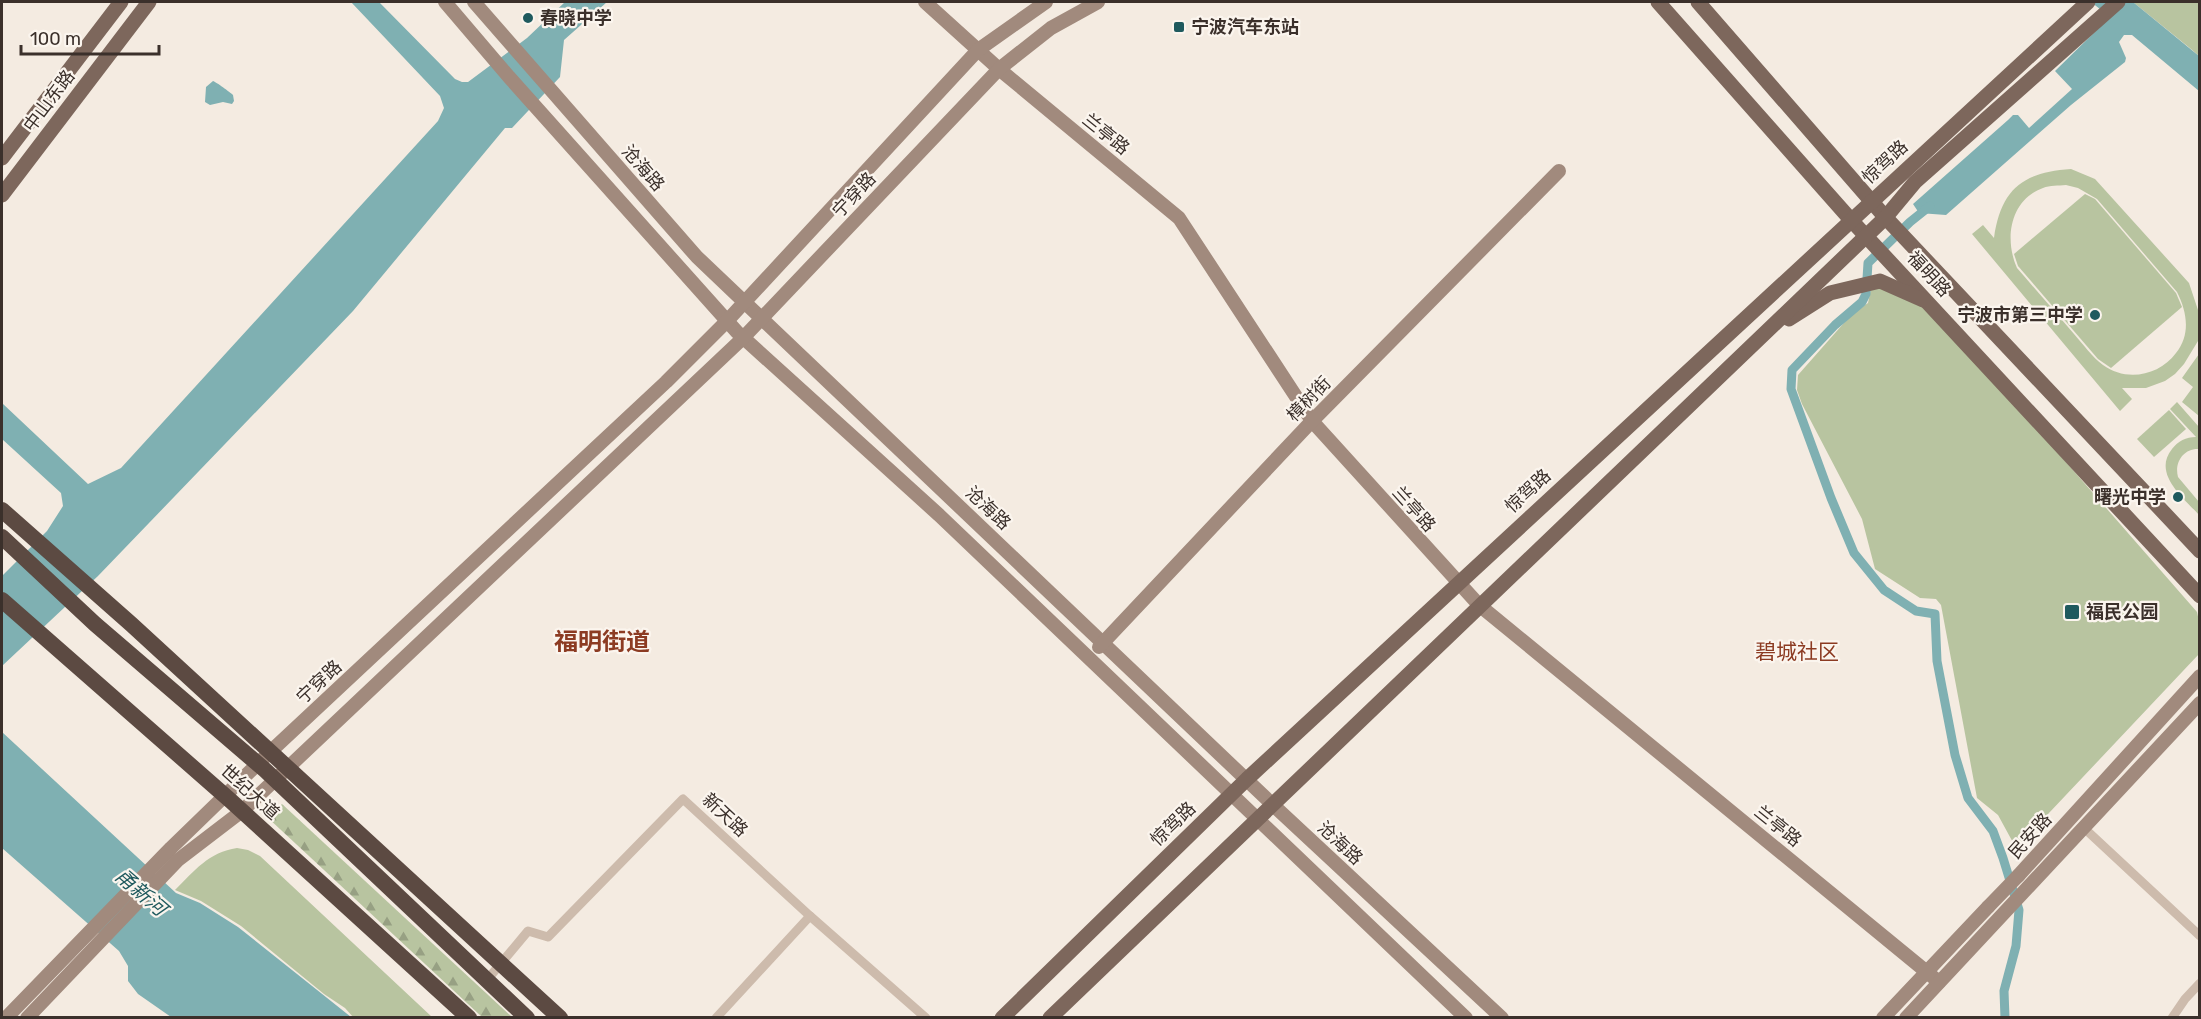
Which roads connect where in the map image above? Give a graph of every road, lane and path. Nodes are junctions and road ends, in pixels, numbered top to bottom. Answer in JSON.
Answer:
{"nodes":[{"id":1,"x":121,"y":2,"type":"edge"},
{"id":2,"x":149,"y":2,"type":"edge"},
{"id":3,"x":445,"y":2,"type":"edge"},
{"id":4,"x":474,"y":2,"type":"edge"},
{"id":5,"x":926,"y":2,"type":"edge"},
{"id":6,"x":1046,"y":2,"type":"edge"},
{"id":7,"x":1098,"y":2,"type":"edge"},
{"id":8,"x":1658,"y":2,"type":"edge"},
{"id":9,"x":1698,"y":2,"type":"edge"},
{"id":10,"x":2118,"y":2,"type":"edge"},
{"id":11,"x":2086,"y":3,"type":"edge"},
{"id":12,"x":978,"y":50,"type":"junction"},
{"id":13,"x":999,"y":69,"type":"junction"},
{"id":14,"x":2,"y":158,"type":"edge"},
{"id":15,"x":1559,"y":171,"type":"dead end"},
{"id":16,"x":2,"y":195,"type":"edge"},
{"id":17,"x":1871,"y":201,"type":"junction"},
{"id":18,"x":1886,"y":218,"type":"junction"},
{"id":19,"x":1851,"y":220,"type":"junction"},
{"id":20,"x":1867,"y":236,"type":"junction"},
{"id":21,"x":744,"y":302,"type":"junction"},
{"id":22,"x":1928,"y":302,"type":"junction"},
{"id":23,"x":762,"y":319,"type":"junction"},
{"id":24,"x":727,"y":321,"type":"junction"},
{"id":25,"x":743,"y":338,"type":"junction"},
{"id":26,"x":1759,"y":338,"type":"junction"},
{"id":27,"x":1312,"y":421,"type":"junction"},
{"id":28,"x":2,"y":510,"type":"edge"},
{"id":29,"x":2,"y":537,"type":"edge"},
{"id":30,"x":2199,"y":551,"type":"edge"},
{"id":31,"x":1457,"y":583,"type":"junction"},
{"id":32,"x":2199,"y":597,"type":"edge"},
{"id":33,"x":2,"y":600,"type":"edge"},
{"id":34,"x":1479,"y":605,"type":"junction"},
{"id":35,"x":1104,"y":643,"type":"junction"},
{"id":36,"x":1090,"y":658,"type":"junction"},
{"id":37,"x":2199,"y":676,"type":"edge"},
{"id":38,"x":2199,"y":703,"type":"edge"},
{"id":39,"x":270,"y":752,"type":"junction"},
{"id":40,"x":258,"y":765,"type":"junction"},
{"id":41,"x":282,"y":774,"type":"junction"},
{"id":42,"x":1247,"y":779,"type":"junction"},
{"id":43,"x":1232,"y":794,"type":"junction"},
{"id":44,"x":225,"y":796,"type":"junction"},
{"id":45,"x":1272,"y":804,"type":"junction"},
{"id":46,"x":242,"y":811,"type":"junction"},
{"id":47,"x":1257,"y":819,"type":"junction"},
{"id":48,"x":2084,"y":828,"type":"junction"},
{"id":49,"x":175,"y":854,"type":"junction"},
{"id":50,"x":810,"y":916,"type":"junction"},
{"id":51,"x":2199,"y":936,"type":"edge"},
{"id":52,"x":501,"y":964,"type":"junction"},
{"id":53,"x":1928,"y":971,"type":"junction"},
{"id":54,"x":487,"y":980,"type":"junction"},
{"id":55,"x":1939,"y":982,"type":"junction"},
{"id":56,"x":2199,"y":983,"type":"edge"},
{"id":57,"x":6,"y":1017,"type":"edge"},
{"id":58,"x":27,"y":1017,"type":"edge"},
{"id":59,"x":469,"y":1017,"type":"edge"},
{"id":60,"x":526,"y":1017,"type":"edge"},
{"id":61,"x":560,"y":1017,"type":"edge"},
{"id":62,"x":716,"y":1017,"type":"edge"},
{"id":63,"x":926,"y":1017,"type":"edge"},
{"id":64,"x":1002,"y":1017,"type":"edge"},
{"id":65,"x":1050,"y":1017,"type":"edge"},
{"id":66,"x":1466,"y":1017,"type":"edge"},
{"id":67,"x":1502,"y":1017,"type":"edge"},
{"id":68,"x":1883,"y":1017,"type":"edge"},
{"id":69,"x":1906,"y":1017,"type":"edge"},
{"id":70,"x":2172,"y":1017,"type":"edge"}],
"edges":[{"from":1,"to":14,"type":"main road","name":"中山东路"},
{"from":2,"to":16,"type":"main road","name":"中山东路"},
{"from":3,"to":24,"type":"main road"},
{"from":4,"to":21,"type":"main road","name":"沧海路"},
{"from":5,"to":12,"type":"main road","name":"兰亭路"},
{"from":6,"to":12,"type":"main road","name":"宁穿路"},
{"from":7,"to":13,"type":"main road","name":"宁穿路"},
{"from":8,"to":19,"type":"main road","name":"福明路"},
{"from":9,"to":17,"type":"main road","name":"福明路"},
{"from":10,"to":18,"type":"main road","name":"惊驾路"},
{"from":11,"to":17,"type":"main road","name":"惊驾路"},
{"from":12,"to":13,"type":"main road","name":"兰亭路"},
{"from":12,"to":21,"type":"main road","name":"宁穿路"},
{"from":13,"to":23,"type":"main road","name":"宁穿路"},
{"from":13,"to":27,"type":"main road","name":"兰亭路"},
{"from":15,"to":27,"type":"main road","name":"樟树街"},
{"from":17,"to":18,"type":"main road","name":"福明路"},
{"from":17,"to":19,"type":"main road","name":"惊驾路"},
{"from":18,"to":20,"type":"main road","name":"惊驾路"},
{"from":18,"to":30,"type":"main road","name":"福明路"},
{"from":19,"to":20,"type":"main road","name":"福明路"},
{"from":19,"to":31,"type":"main road","name":"惊驾路"},
{"from":20,"to":22,"type":"main road","name":"福明路"},
{"from":20,"to":26,"type":"main road","name":"惊驾路"},
{"from":21,"to":23,"type":"main road","name":"沧海路"},
{"from":21,"to":24,"type":"main road","name":"宁穿路"},
{"from":22,"to":26,"type":"main road"},
{"from":22,"to":32,"type":"main road","name":"福明路"},
{"from":23,"to":25,"type":"main road","name":"宁穿路"},
{"from":23,"to":35,"type":"main road","name":"沧海路"},
{"from":24,"to":25,"type":"main road"},
{"from":24,"to":39,"type":"main road","name":"宁穿路"},
{"from":25,"to":36,"type":"main road"},
{"from":25,"to":41,"type":"main road","name":"宁穿路"},
{"from":26,"to":34,"type":"main road","name":"惊驾路"},
{"from":27,"to":31,"type":"main road","name":"兰亭路"},
{"from":27,"to":35,"type":"main road","name":"樟树街"},
{"from":28,"to":39,"type":"highway"},
{"from":29,"to":40,"type":"highway","name":"世纪大道"},
{"from":31,"to":34,"type":"main road","name":"兰亭路"},
{"from":31,"to":42,"type":"main road","name":"惊驾路"},
{"from":33,"to":44,"type":"highway","name":"世纪大道"},
{"from":34,"to":45,"type":"main road","name":"惊驾路"},
{"from":34,"to":53,"type":"main road","name":"兰亭路"},
{"from":35,"to":36,"type":"main road","name":"樟树街"},
{"from":35,"to":42,"type":"main road","name":"沧海路"},
{"from":36,"to":43,"type":"main road"},
{"from":37,"to":53,"type":"main road","name":"民安路","bridge":true},
{"from":38,"to":48,"type":"main road","name":"民安路"},
{"from":39,"to":40,"type":"main road","name":"宁穿路"},
{"from":39,"to":41,"type":"highway"},
{"from":40,"to":41,"type":"highway","name":"世纪大道"},
{"from":40,"to":44,"type":"main road","name":"宁穿路"},
{"from":41,"to":46,"type":"main road","name":"宁穿路"},
{"from":41,"to":52,"type":"highway"},
{"from":41,"to":54,"type":"highway","name":"世纪大道"},
{"from":42,"to":43,"type":"main road","name":"惊驾路"},
{"from":42,"to":45,"type":"main road","name":"沧海路"},
{"from":43,"to":47,"type":"main road"},
{"from":43,"to":64,"type":"main road","name":"惊驾路"},
{"from":44,"to":46,"type":"highway","name":"世纪大道"},
{"from":44,"to":49,"type":"main road","name":"宁穿路"},
{"from":45,"to":47,"type":"main road","name":"惊驾路"},
{"from":45,"to":67,"type":"main road","name":"沧海路"},
{"from":46,"to":49,"type":"main road","name":"宁穿路"},
{"from":46,"to":59,"type":"highway","name":"世纪大道"},
{"from":47,"to":65,"type":"main road","name":"惊驾路"},
{"from":47,"to":66,"type":"main road"},
{"from":48,"to":51,"type":"street"},
{"from":48,"to":55,"type":"main road","name":"民安路"},
{"from":49,"to":57,"type":"main road","name":"宁穿路"},
{"from":49,"to":58,"type":"main road","name":"宁穿路"},
{"from":50,"to":52,"type":"street","name":"新天路"},
{"from":50,"to":62,"type":"street"},
{"from":50,"to":63,"type":"street","name":"新天路"},
{"from":52,"to":54,"type":"street","name":"新天路"},
{"from":52,"to":61,"type":"highway"},
{"from":53,"to":55,"type":"main road","name":"兰亭路"},
{"from":53,"to":68,"type":"main road","name":"民安路"},
{"from":54,"to":60,"type":"highway","name":"世纪大道"},
{"from":55,"to":69,"type":"main road","name":"民安路"},
{"from":56,"to":70,"type":"street"}]}
